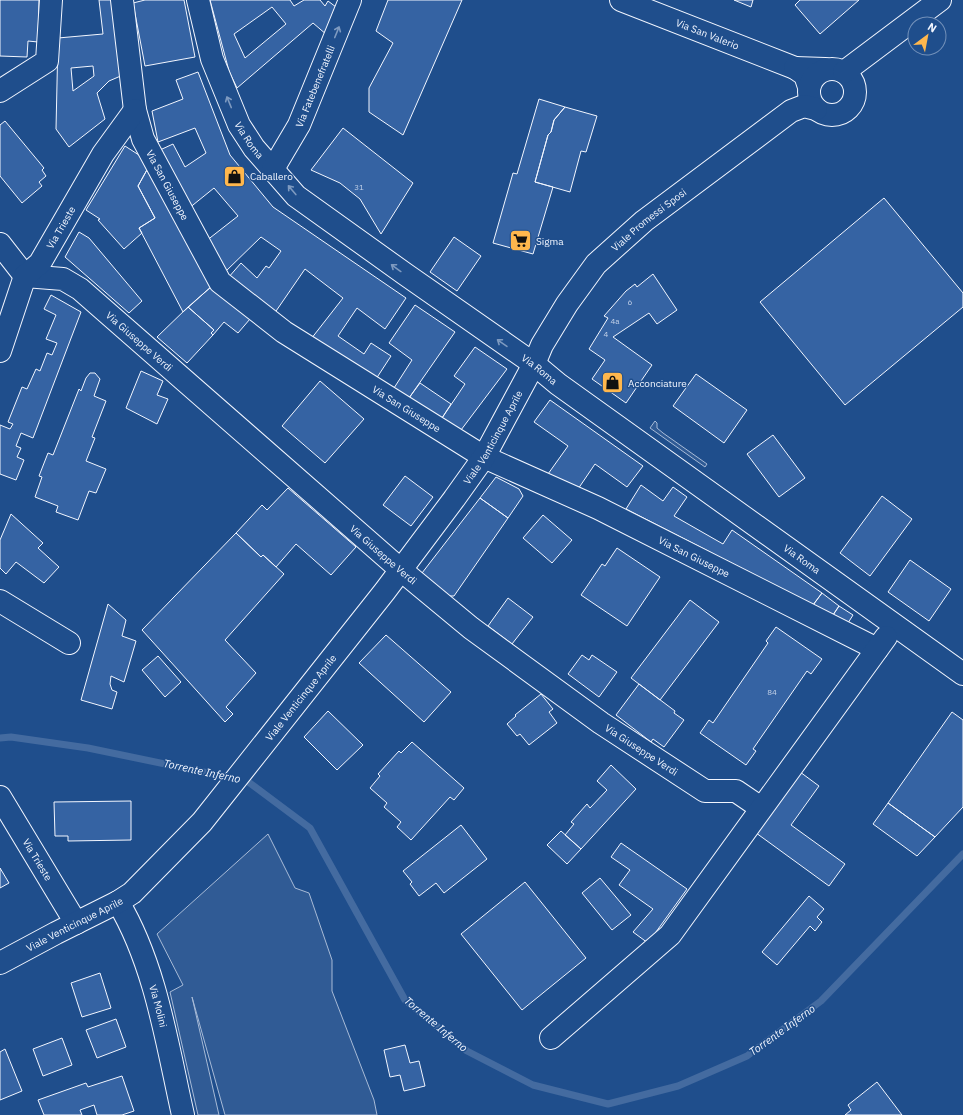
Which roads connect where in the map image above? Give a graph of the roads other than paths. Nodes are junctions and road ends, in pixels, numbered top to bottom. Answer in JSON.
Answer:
{"nodes":[{"id":1,"x":51,"y":0,"type":"edge"},
{"id":2,"x":122,"y":0,"type":"edge"},
{"id":3,"x":198,"y":0,"type":"edge"},
{"id":4,"x":350,"y":0,"type":"edge"},
{"id":5,"x":621,"y":0,"type":"edge"},
{"id":6,"x":940,"y":0,"type":"edge"},
{"id":7,"x":794,"y":68,"type":"junction"},
{"id":8,"x":846,"y":71,"type":"junction"},
{"id":9,"x":0,"y":91,"type":"edge"},
{"id":10,"x":808,"y":99,"type":"junction"},
{"id":11,"x":135,"y":110,"type":"junction"},
{"id":12,"x":274,"y":169,"type":"junction"},
{"id":13,"x":0,"y":244,"type":"edge"},
{"id":14,"x":26,"y":276,"type":"junction"},
{"id":15,"x":0,"y":351,"type":"edge"},
{"id":16,"x":534,"y":364,"type":"junction"},
{"id":17,"x":484,"y":457,"type":"junction"},
{"id":18,"x":401,"y":570,"type":"junction"},
{"id":19,"x":0,"y":601,"type":"edge"},
{"id":20,"x":895,"y":625,"type":"junction"},
{"id":21,"x":69,"y":643,"type":"dead end"},
{"id":22,"x":877,"y":649,"type":"junction"},
{"id":23,"x":963,"y":674,"type":"edge"},
{"id":24,"x":0,"y":797,"type":"edge"},
{"id":25,"x":761,"y":808,"type":"junction"},
{"id":26,"x":118,"y":902,"type":"junction"},
{"id":27,"x":76,"y":923,"type":"junction"},
{"id":28,"x":0,"y":963,"type":"edge"},
{"id":29,"x":551,"y":1038,"type":"dead end"},
{"id":30,"x":183,"y":1115,"type":"edge"}],
"edges":[{"from":1,"to":9,"type":"street"},
{"from":2,"to":11,"type":"street","name":"Via San Giuseppe"},
{"from":12,"to":3,"type":"street","name":"Via Roma","one_way":true},
{"from":12,"to":4,"type":"street","name":"Via Fatebenefratelli","one_way":true},
{"from":5,"to":7,"type":"street","name":"Via San Valerio"},
{"from":6,"to":8,"type":"street","name":"Viale Promessi Sposi"},
{"from":7,"to":8,"type":"street","name":"Via San Valerio"},
{"from":7,"to":10,"type":"street","name":"Via San Valerio"},
{"from":8,"to":10,"type":"street","name":"Viale Promessi Sposi"},
{"from":8,"to":10,"type":"street"},
{"from":10,"to":16,"type":"street","name":"Viale Promessi Sposi"},
{"from":11,"to":14,"type":"street","name":"Via Trieste"},
{"from":11,"to":17,"type":"street","name":"Via San Giuseppe"},
{"from":16,"to":12,"type":"street","name":"Via Roma","one_way":true},
{"from":13,"to":14,"type":"street"},
{"from":14,"to":15,"type":"street","name":"Via Trieste"},
{"from":14,"to":18,"type":"street","name":"Via Giuseppe Verdi"},
{"from":16,"to":17,"type":"street","name":"Viale Venticinque Aprile"},
{"from":16,"to":20,"type":"street","name":"Via Roma"},
{"from":17,"to":18,"type":"street","name":"Viale Venticinque Aprile"},
{"from":17,"to":22,"type":"street","name":"Via San Giuseppe"},
{"from":18,"to":25,"type":"street","name":"Via Giuseppe Verdi"},
{"from":18,"to":26,"type":"street","name":"Viale Venticinque Aprile"},
{"from":19,"to":21,"type":"street"},
{"from":20,"to":22,"type":"street"},
{"from":20,"to":23,"type":"street","name":"Via Roma"},
{"from":22,"to":25,"type":"street"},
{"from":24,"to":27,"type":"street","name":"Via Trieste"},
{"from":25,"to":29,"type":"street"},
{"from":26,"to":27,"type":"street","name":"Viale Venticinque Aprile"},
{"from":26,"to":30,"type":"street","name":"Via Molini"},
{"from":27,"to":28,"type":"street","name":"Viale Venticinque Aprile"}]}
